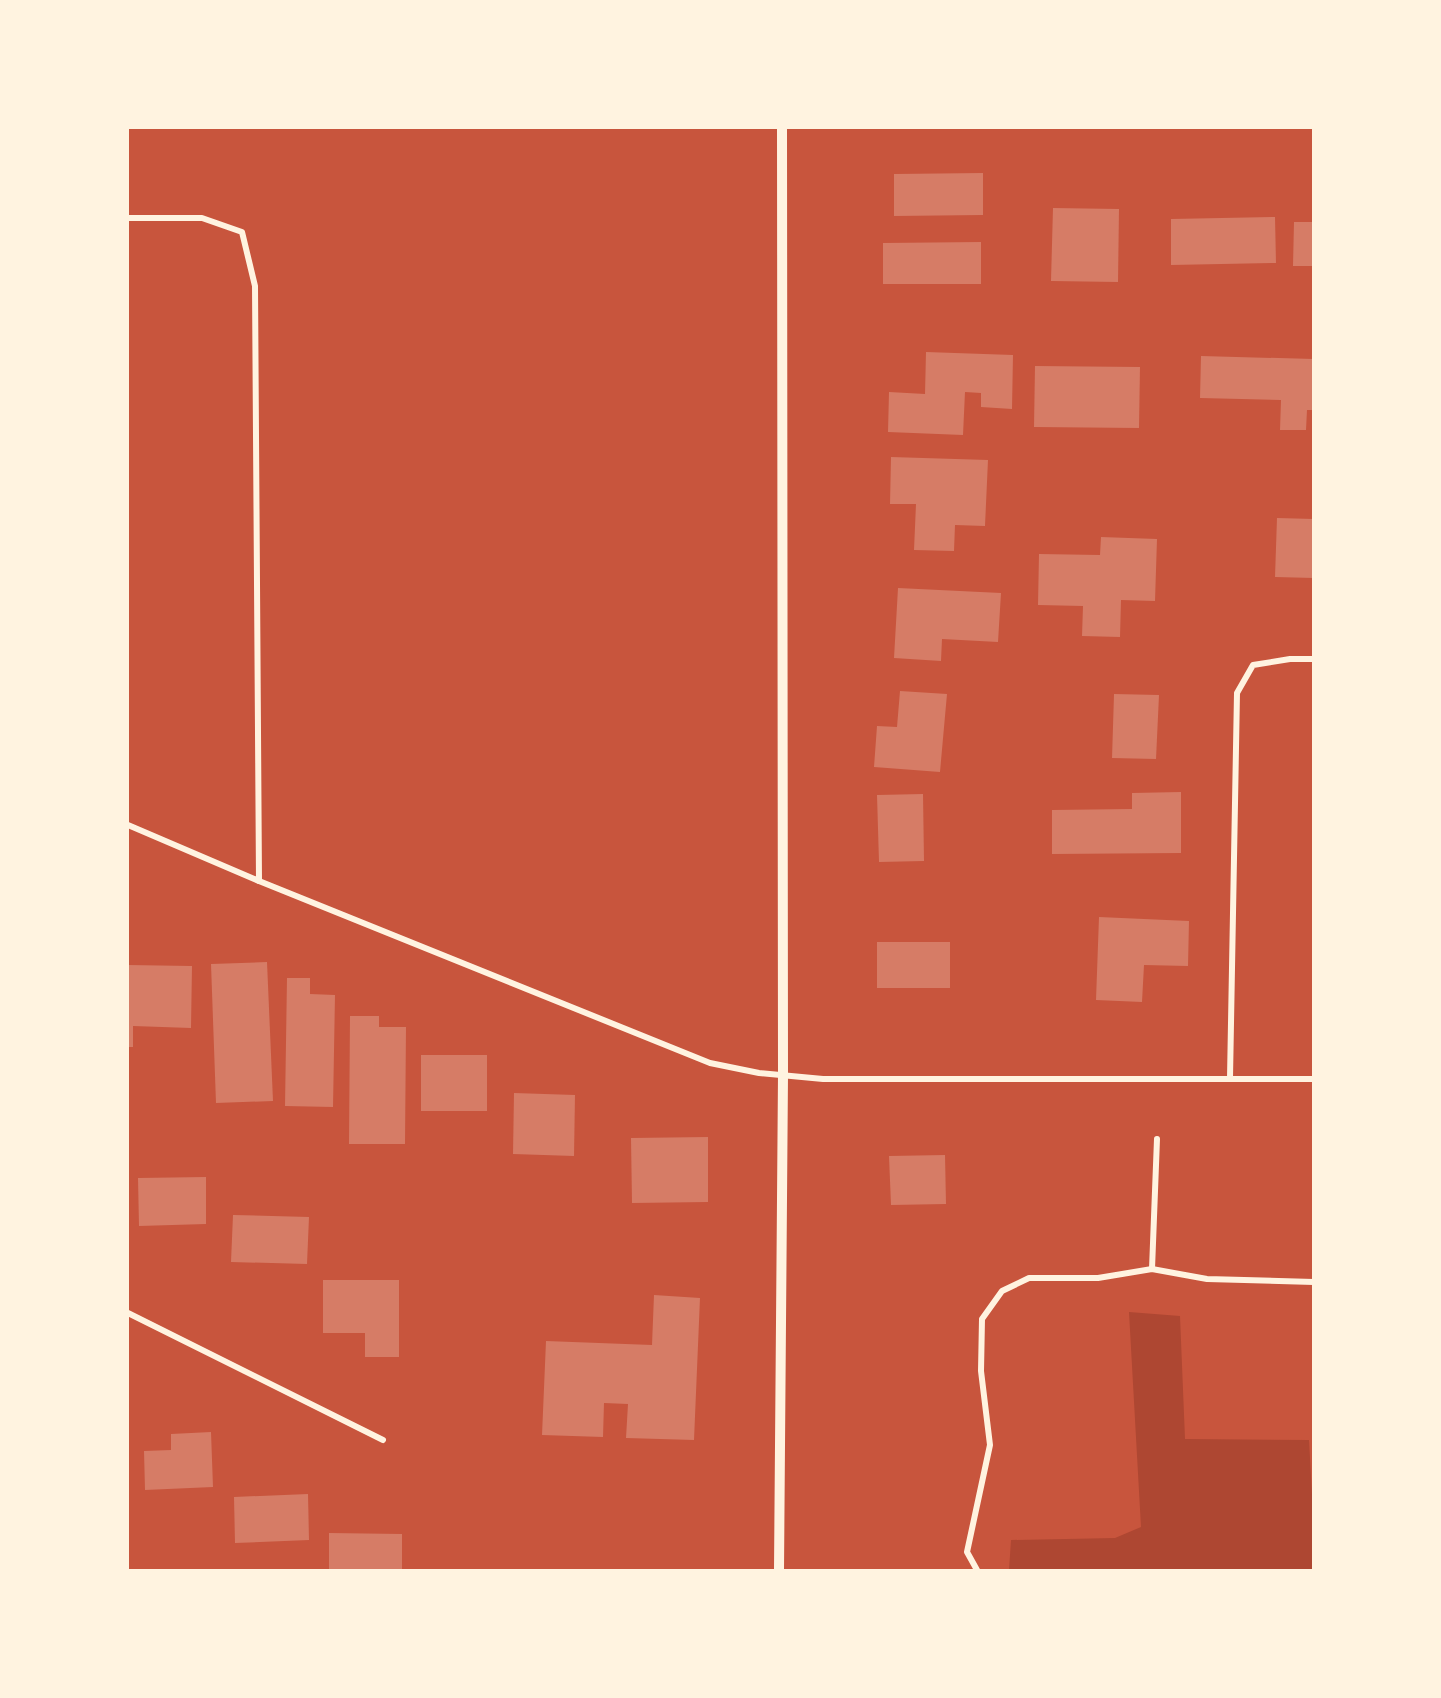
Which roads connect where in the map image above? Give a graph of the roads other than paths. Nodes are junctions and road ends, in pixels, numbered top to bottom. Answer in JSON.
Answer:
{"nodes":[{"id":1,"x":782,"y":128,"type":"edge"},
{"id":2,"x":128,"y":218,"type":"edge"},
{"id":3,"x":1314,"y":659,"type":"edge"},
{"id":4,"x":128,"y":825,"type":"edge"},
{"id":5,"x":259,"y":881,"type":"junction"},
{"id":6,"x":783,"y":1075,"type":"junction"},
{"id":7,"x":1230,"y":1078,"type":"junction"},
{"id":8,"x":1314,"y":1079,"type":"edge"},
{"id":9,"x":1157,"y":1139,"type":"dead end"},
{"id":10,"x":1152,"y":1269,"type":"junction"},
{"id":11,"x":1314,"y":1282,"type":"edge"},
{"id":12,"x":128,"y":1313,"type":"edge"},
{"id":13,"x":383,"y":1440,"type":"dead end"},
{"id":14,"x":779,"y":1570,"type":"edge"},
{"id":15,"x":977,"y":1570,"type":"edge"}],
"edges":[{"from":1,"to":6,"type":"street"},
{"from":2,"to":5,"type":"street"},
{"from":3,"to":7,"type":"street"},
{"from":4,"to":5,"type":"street"},
{"from":5,"to":6,"type":"street"},
{"from":6,"to":7,"type":"street"},
{"from":6,"to":14,"type":"street"},
{"from":7,"to":8,"type":"street"},
{"from":9,"to":10,"type":"street"},
{"from":10,"to":11,"type":"street"},
{"from":10,"to":15,"type":"street"},
{"from":12,"to":13,"type":"street"}]}
